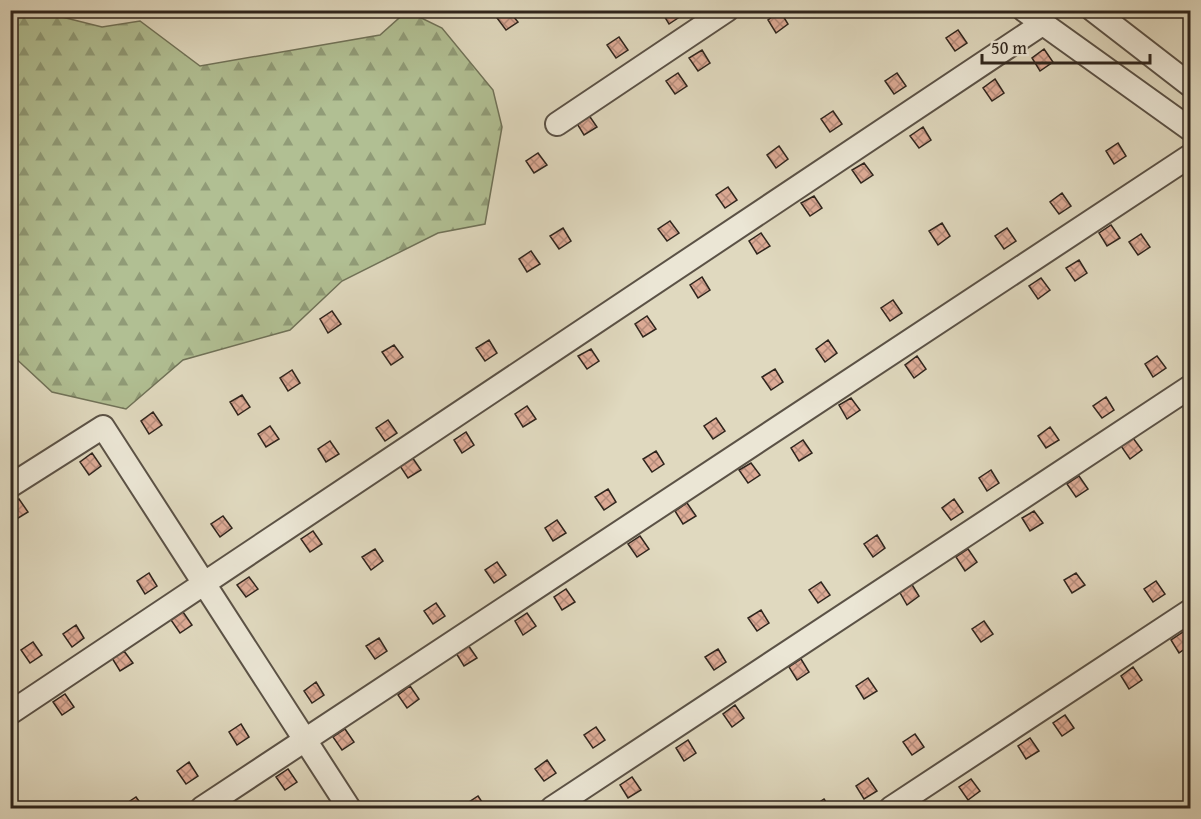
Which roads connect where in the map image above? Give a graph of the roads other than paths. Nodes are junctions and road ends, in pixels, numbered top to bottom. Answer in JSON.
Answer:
{"nodes":[{"id":1,"x":727,"y":10,"type":"edge"},
{"id":2,"x":1093,"y":10,"type":"edge"},
{"id":3,"x":1033,"y":17,"type":"edge"},
{"id":4,"x":1191,"y":85,"type":"edge"},
{"id":5,"x":557,"y":124,"type":"dead end"},
{"id":6,"x":1191,"y":129,"type":"edge"},
{"id":7,"x":1191,"y":156,"type":"edge"},
{"id":8,"x":1191,"y":387,"type":"edge"},
{"id":9,"x":10,"y":486,"type":"edge"},
{"id":10,"x":203,"y":585,"type":"junction"},
{"id":11,"x":1191,"y":611,"type":"edge"},
{"id":12,"x":10,"y":713,"type":"edge"},
{"id":13,"x":305,"y":741,"type":"junction"},
{"id":14,"x":202,"y":808,"type":"edge"},
{"id":15,"x":349,"y":808,"type":"edge"},
{"id":16,"x":552,"y":808,"type":"edge"},
{"id":17,"x":891,"y":808,"type":"edge"}],
"edges":[{"from":1,"to":5,"type":"street"},
{"from":2,"to":4,"type":"street"},
{"from":3,"to":6,"type":"street"},
{"from":3,"to":10,"type":"street"},
{"from":7,"to":13,"type":"street"},
{"from":8,"to":16,"type":"street"},
{"from":9,"to":10,"type":"street"},
{"from":10,"to":12,"type":"street"},
{"from":10,"to":13,"type":"street"},
{"from":11,"to":17,"type":"street"},
{"from":13,"to":14,"type":"street"},
{"from":13,"to":15,"type":"street"}]}
